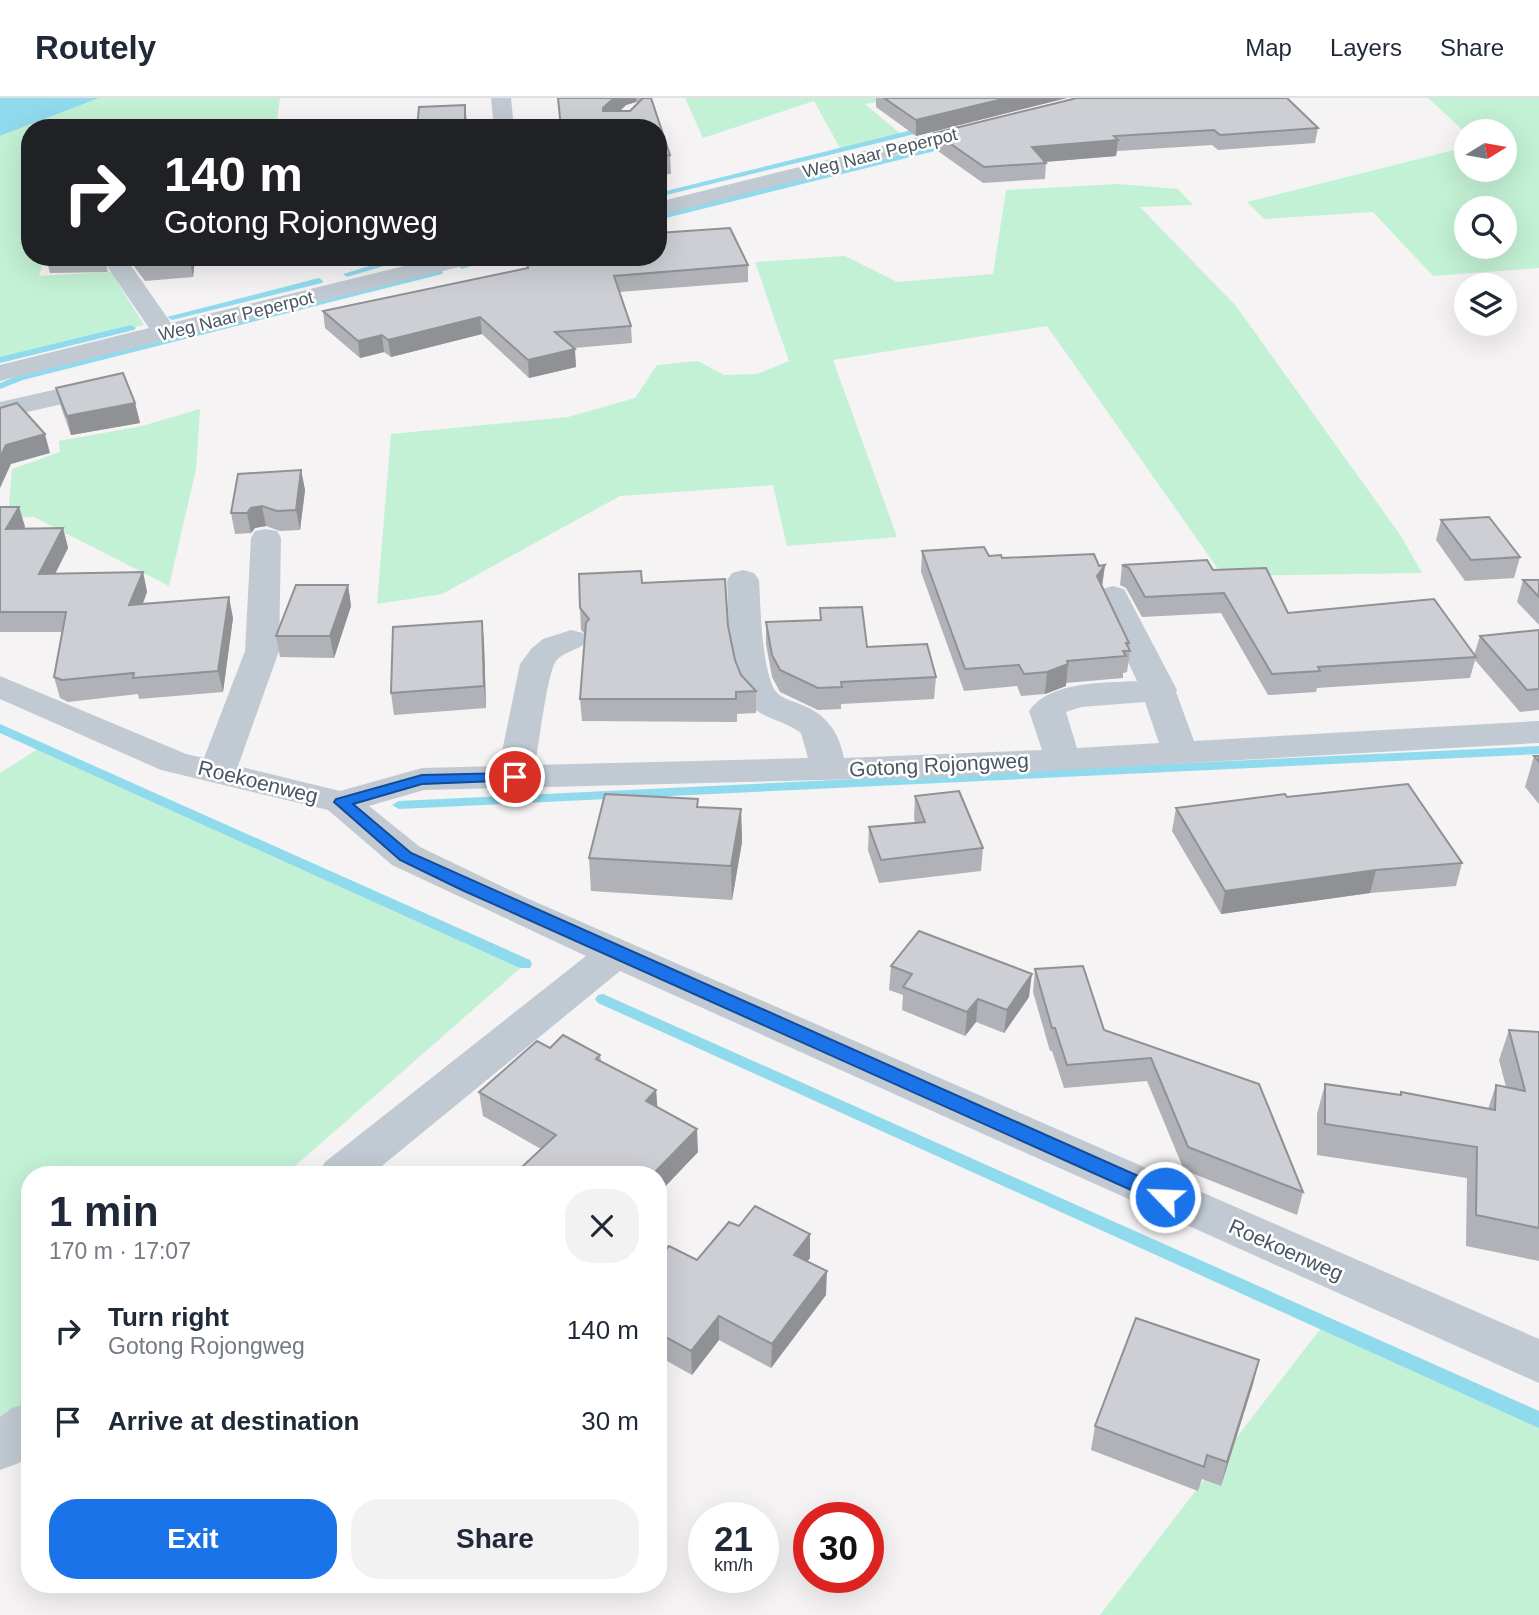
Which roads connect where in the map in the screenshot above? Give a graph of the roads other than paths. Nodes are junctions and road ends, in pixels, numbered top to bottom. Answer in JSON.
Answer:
{"nodes":[{"id":1,"x":500,"y":98,"type":"edge"},
{"id":2,"x":503,"y":119,"type":"edge"},
{"id":3,"x":1000,"y":123,"type":"edge"},
{"id":4,"x":667,"y":207,"type":"edge"},
{"id":5,"x":119,"y":266,"type":"edge"},
{"id":6,"x":435,"y":266,"type":"edge"},
{"id":7,"x":166,"y":334,"type":"junction"},
{"id":8,"x":0,"y":373,"type":"edge"},
{"id":9,"x":124,"y":382,"type":"edge"},
{"id":10,"x":0,"y":410,"type":"edge"},
{"id":11,"x":266,"y":538,"type":"dead end"},
{"id":12,"x":743,"y":580,"type":"dead end"},
{"id":13,"x":1113,"y":596,"type":"dead end"},
{"id":14,"x":570,"y":639,"type":"dead end"},
{"id":15,"x":0,"y":686,"type":"edge"},
{"id":16,"x":1160,"y":690,"type":"junction"},
{"id":17,"x":1539,"y":732,"type":"edge"},
{"id":18,"x":1180,"y":752,"type":"junction"},
{"id":19,"x":1063,"y":758,"type":"junction"},
{"id":20,"x":828,"y":770,"type":"junction"},
{"id":21,"x":217,"y":773,"type":"junction"},
{"id":22,"x":515,"y":777,"type":"junction"},
{"id":23,"x":341,"y":802,"type":"junction"},
{"id":24,"x":616,"y":953,"type":"junction"},
{"id":25,"x":351,"y":1166,"type":"edge"},
{"id":26,"x":1539,"y":1362,"type":"edge"},
{"id":27,"x":21,"y":1431,"type":"edge"},
{"id":28,"x":0,"y":1447,"type":"edge"}],
"edges":[{"from":1,"to":2,"type":"street"},
{"from":3,"to":4,"type":"street","name":"Weg Naar Peperpot"},
{"from":5,"to":7,"type":"street"},
{"from":6,"to":7,"type":"street","name":"Weg Naar Peperpot"},
{"from":7,"to":8,"type":"street","name":"Weg Naar Peperpot"},
{"from":9,"to":10,"type":"street"},
{"from":11,"to":21,"type":"street"},
{"from":12,"to":20,"type":"street"},
{"from":13,"to":16,"type":"street"},
{"from":14,"to":22,"type":"street"},
{"from":15,"to":21,"type":"street","name":"Roekoenweg"},
{"from":16,"to":18,"type":"street"},
{"from":16,"to":19,"type":"street"},
{"from":17,"to":18,"type":"street","name":"Gotong Rojongweg"},
{"from":18,"to":19,"type":"street","name":"Gotong Rojongweg"},
{"from":19,"to":20,"type":"street","name":"Gotong Rojongweg"},
{"from":20,"to":22,"type":"street","name":"Gotong Rojongweg"},
{"from":21,"to":23,"type":"street","name":"Roekoenweg"},
{"from":22,"to":23,"type":"street","name":"Gotong Rojongweg"},
{"from":23,"to":24,"type":"street","name":"Roekoenweg"},
{"from":24,"to":25,"type":"street"},
{"from":24,"to":26,"type":"street","name":"Roekoenweg"},
{"from":27,"to":28,"type":"street"}]}
